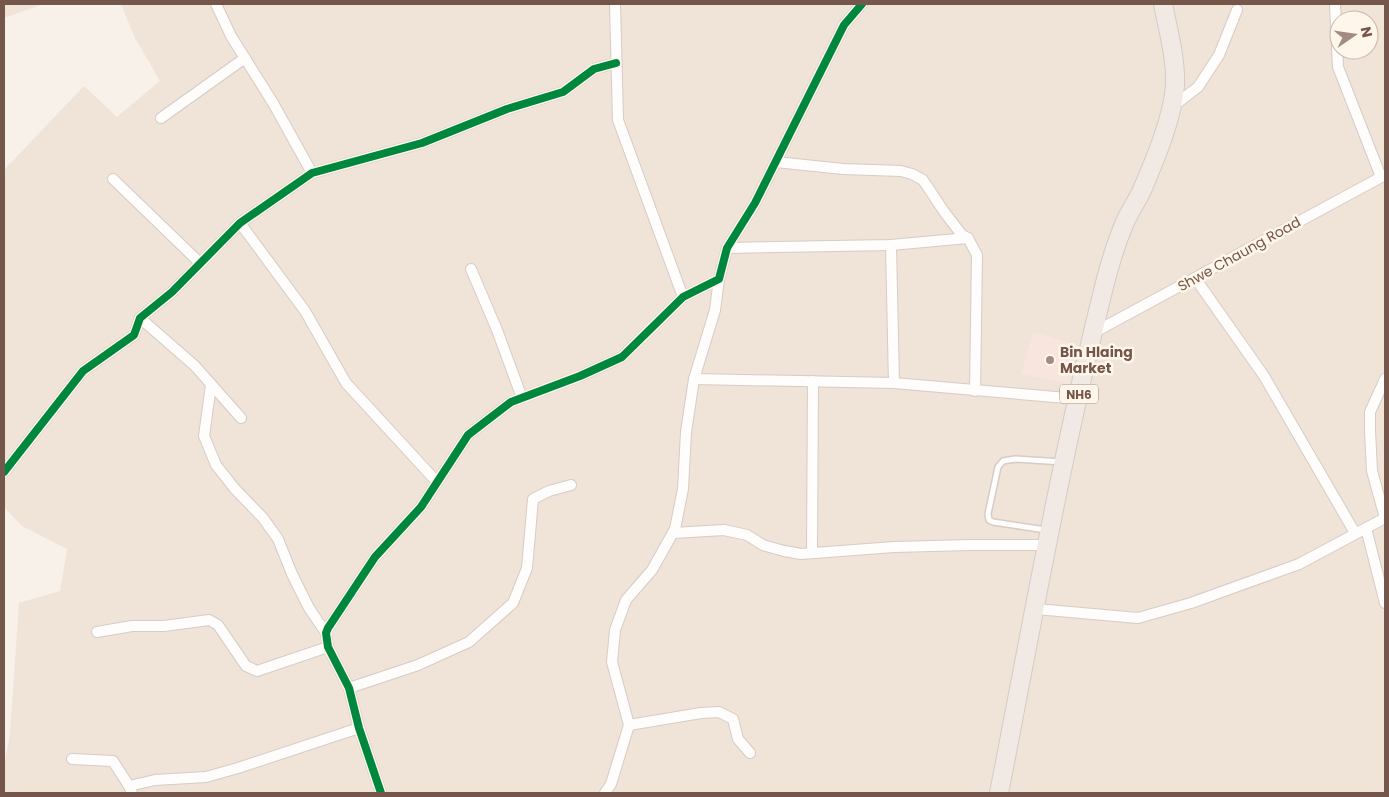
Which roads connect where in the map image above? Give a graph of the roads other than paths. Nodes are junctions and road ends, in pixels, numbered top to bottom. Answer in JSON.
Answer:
{"nodes":[{"id":1,"x":216,"y":4,"type":"edge"},
{"id":2,"x":615,"y":4,"type":"edge"},
{"id":3,"x":862,"y":4,"type":"edge"},
{"id":4,"x":1163,"y":4,"type":"edge"},
{"id":5,"x":1336,"y":4,"type":"edge"},
{"id":6,"x":1237,"y":10,"type":"dead end"},
{"id":7,"x":245,"y":58,"type":"junction"},
{"id":8,"x":616,"y":63,"type":"junction"},
{"id":9,"x":1171,"y":107,"type":"junction"},
{"id":10,"x":161,"y":118,"type":"dead end"},
{"id":11,"x":776,"y":162,"type":"junction"},
{"id":12,"x":312,"y":173,"type":"junction"},
{"id":13,"x":1383,"y":176,"type":"edge"},
{"id":14,"x":113,"y":179,"type":"dead end"},
{"id":15,"x":240,"y":223,"type":"junction"},
{"id":16,"x":968,"y":238,"type":"junction"},
{"id":17,"x":891,"y":245,"type":"junction"},
{"id":18,"x":727,"y":248,"type":"junction"},
{"id":19,"x":200,"y":262,"type":"junction"},
{"id":20,"x":471,"y":269,"type":"dead end"},
{"id":21,"x":1195,"y":278,"type":"junction"},
{"id":22,"x":719,"y":279,"type":"junction"},
{"id":23,"x":683,"y":297,"type":"junction"},
{"id":24,"x":140,"y":318,"type":"junction"},
{"id":25,"x":1093,"y":333,"type":"junction"},
{"id":26,"x":694,"y":379,"type":"junction"},
{"id":27,"x":1385,"y":379,"type":"edge"},
{"id":28,"x":813,"y":382,"type":"junction"},
{"id":29,"x":894,"y":383,"type":"junction"},
{"id":30,"x":211,"y":385,"type":"junction"},
{"id":31,"x":975,"y":391,"type":"junction"},
{"id":32,"x":522,"y":398,"type":"junction"},
{"id":33,"x":1078,"y":399,"type":"junction"},
{"id":34,"x":241,"y":418,"type":"dead end"},
{"id":35,"x":1064,"y":462,"type":"junction"},
{"id":36,"x":4,"y":472,"type":"edge"},
{"id":37,"x":437,"y":482,"type":"junction"},
{"id":38,"x":571,"y":485,"type":"dead end"},
{"id":39,"x":1385,"y":518,"type":"edge"},
{"id":40,"x":1366,"y":528,"type":"junction"},
{"id":41,"x":673,"y":533,"type":"junction"},
{"id":42,"x":1356,"y":533,"type":"junction"},
{"id":43,"x":1050,"y":538,"type":"junction"},
{"id":44,"x":812,"y":553,"type":"junction"},
{"id":45,"x":1385,"y":603,"type":"edge"},
{"id":46,"x":1036,"y":609,"type":"junction"},
{"id":47,"x":96,"y":632,"type":"dead end"},
{"id":48,"x":326,"y":633,"type":"junction"},
{"id":49,"x":328,"y":647,"type":"junction"},
{"id":50,"x":349,"y":688,"type":"junction"},
{"id":51,"x":629,"y":725,"type":"junction"},
{"id":52,"x":359,"y":728,"type":"junction"},
{"id":53,"x":750,"y":753,"type":"dead end"},
{"id":54,"x":72,"y":759,"type":"dead end"},
{"id":55,"x":131,"y":790,"type":"edge"},
{"id":56,"x":381,"y":793,"type":"edge"},
{"id":57,"x":605,"y":793,"type":"edge"},
{"id":58,"x":999,"y":793,"type":"edge"}],
"edges":[{"from":1,"to":7,"type":"street"},
{"from":2,"to":8,"type":"street"},
{"from":3,"to":11,"type":"street"},
{"from":4,"to":9,"type":"highway","number":"NH6"},
{"from":5,"to":13,"type":"street"},
{"from":6,"to":9,"type":"street"},
{"from":7,"to":10,"type":"street"},
{"from":7,"to":12,"type":"street"},
{"from":8,"to":12,"type":"street"},
{"from":8,"to":23,"type":"street"},
{"from":9,"to":25,"type":"highway","number":"NH6"},
{"from":11,"to":16,"type":"street"},
{"from":11,"to":18,"type":"street"},
{"from":12,"to":15,"type":"street"},
{"from":13,"to":21,"type":"street","name":"Shwe Chaung Road"},
{"from":14,"to":19,"type":"street"},
{"from":15,"to":19,"type":"street"},
{"from":15,"to":37,"type":"street"},
{"from":16,"to":17,"type":"street"},
{"from":16,"to":31,"type":"street"},
{"from":17,"to":18,"type":"street"},
{"from":17,"to":29,"type":"street"},
{"from":18,"to":22,"type":"street"},
{"from":19,"to":24,"type":"street"},
{"from":20,"to":32,"type":"street"},
{"from":21,"to":25,"type":"street","name":"Shwe Chaung Road"},
{"from":21,"to":42,"type":"street"},
{"from":22,"to":23,"type":"street"},
{"from":22,"to":26,"type":"street"},
{"from":23,"to":32,"type":"street"},
{"from":24,"to":30,"type":"street"},
{"from":24,"to":36,"type":"street"},
{"from":25,"to":33,"type":"highway","number":"NH6"},
{"from":26,"to":28,"type":"street"},
{"from":26,"to":41,"type":"street"},
{"from":27,"to":39,"type":"street"},
{"from":28,"to":29,"type":"street"},
{"from":28,"to":44,"type":"street"},
{"from":29,"to":31,"type":"street"},
{"from":30,"to":34,"type":"street"},
{"from":30,"to":48,"type":"street"},
{"from":31,"to":33,"type":"street"},
{"from":32,"to":37,"type":"street"},
{"from":33,"to":35,"type":"highway","number":"NH6"},
{"from":35,"to":43,"type":"highway","number":"NH6"},
{"from":35,"to":43,"type":"lane"},
{"from":37,"to":48,"type":"street"},
{"from":38,"to":50,"type":"street"},
{"from":39,"to":40,"type":"street"},
{"from":40,"to":42,"type":"street"},
{"from":40,"to":45,"type":"street"},
{"from":41,"to":44,"type":"street"},
{"from":41,"to":51,"type":"street"},
{"from":42,"to":46,"type":"street"},
{"from":43,"to":44,"type":"street"},
{"from":43,"to":46,"type":"highway","number":"NH6"},
{"from":46,"to":58,"type":"highway","number":"NH6"},
{"from":47,"to":49,"type":"street"},
{"from":48,"to":49,"type":"street"},
{"from":49,"to":50,"type":"street"},
{"from":50,"to":52,"type":"street"},
{"from":51,"to":53,"type":"street"},
{"from":51,"to":57,"type":"street"},
{"from":52,"to":55,"type":"street"},
{"from":52,"to":56,"type":"street"},
{"from":54,"to":55,"type":"street"}]}
